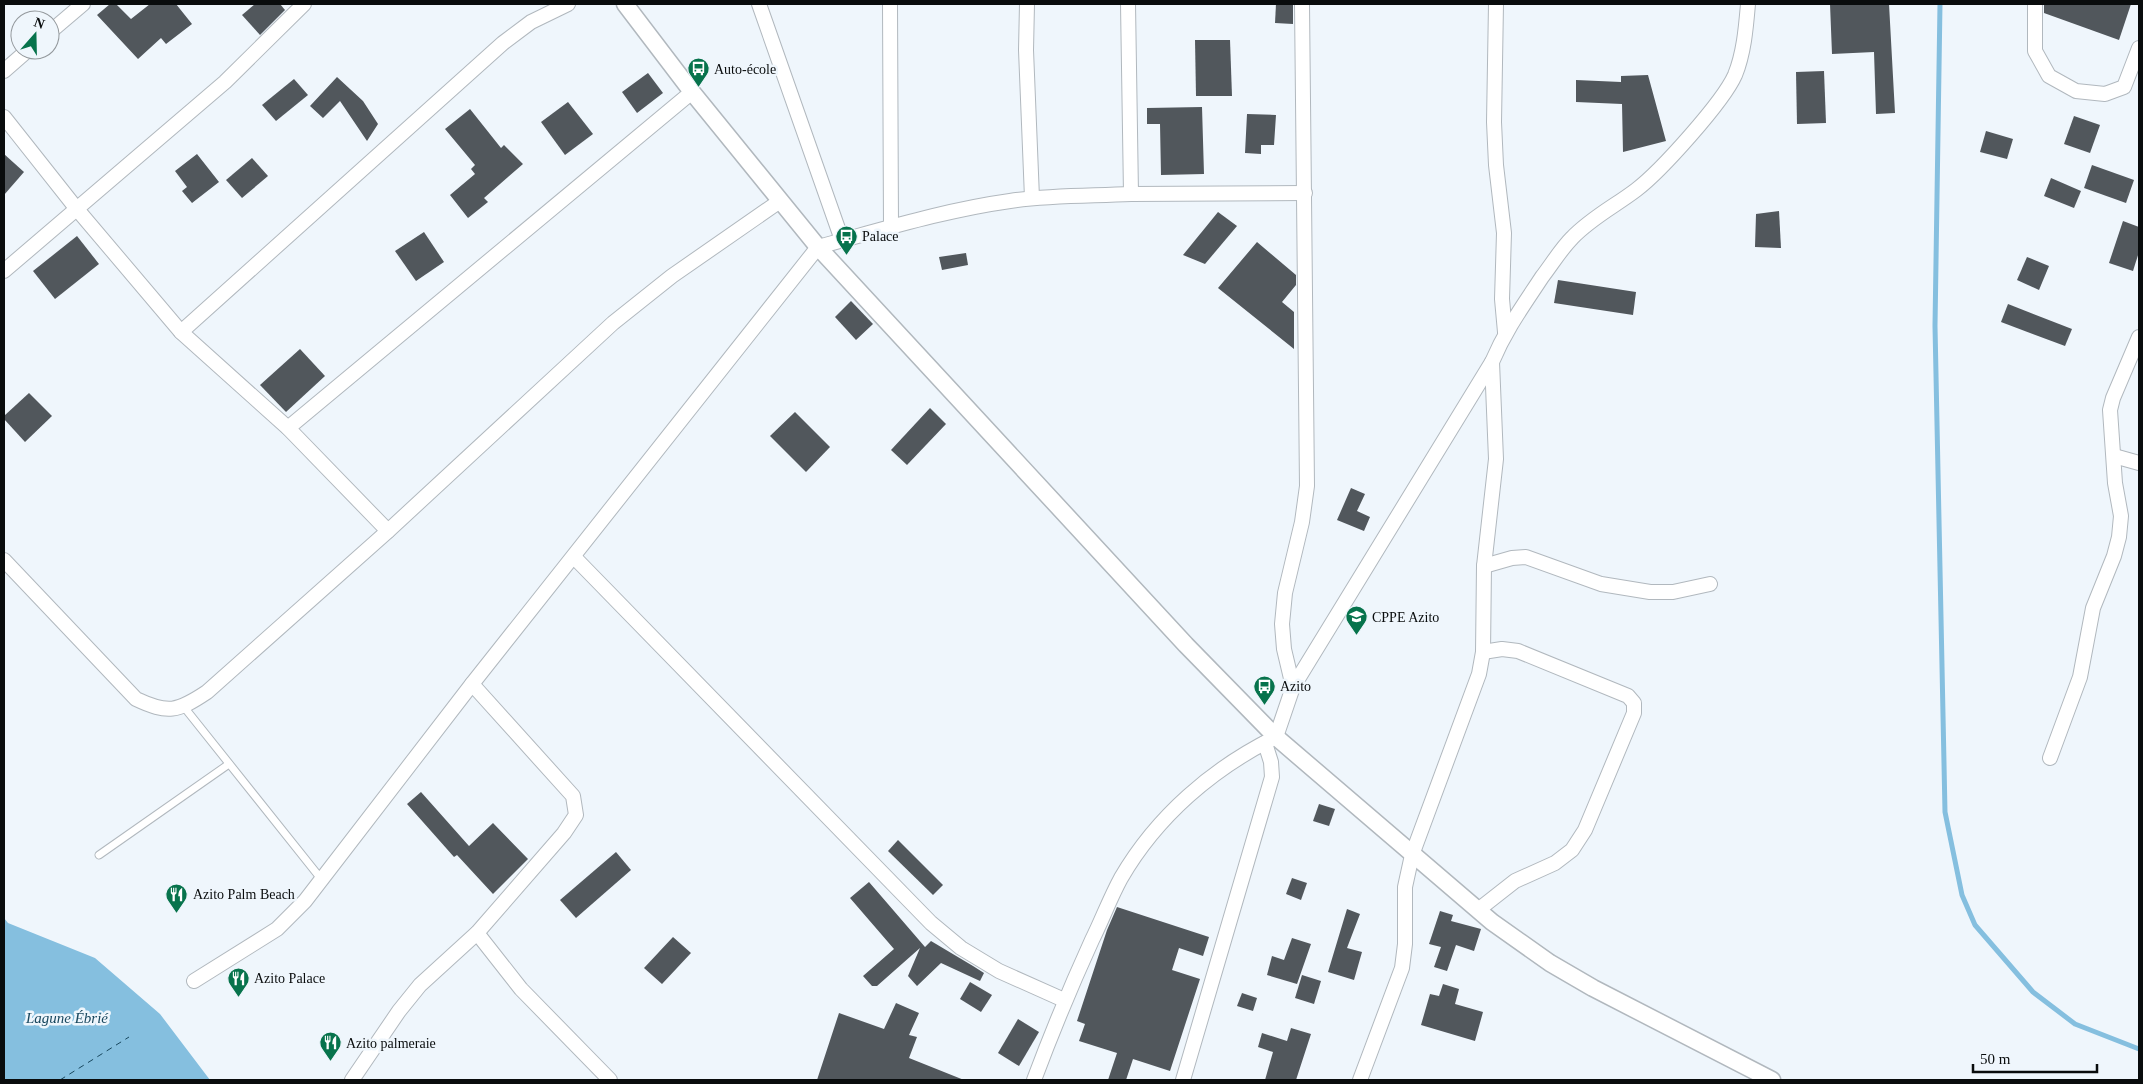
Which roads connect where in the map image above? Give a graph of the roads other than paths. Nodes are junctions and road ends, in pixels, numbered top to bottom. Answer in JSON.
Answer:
{"nodes":[{"id":1,"x":83,"y":4,"type":"edge"},
{"id":2,"x":304,"y":4,"type":"edge"},
{"id":3,"x":568,"y":4,"type":"edge"},
{"id":4,"x":625,"y":4,"type":"edge"},
{"id":5,"x":759,"y":4,"type":"edge"},
{"id":6,"x":890,"y":4,"type":"edge"},
{"id":7,"x":1027,"y":4,"type":"edge"},
{"id":8,"x":1128,"y":4,"type":"edge"},
{"id":9,"x":1302,"y":4,"type":"edge"},
{"id":10,"x":1496,"y":4,"type":"edge"},
{"id":11,"x":1748,"y":4,"type":"edge"},
{"id":12,"x":2035,"y":4,"type":"edge"},
{"id":13,"x":60,"y":24,"type":"edge"},
{"id":14,"x":2139,"y":48,"type":"edge"},
{"id":15,"x":17,"y":60,"type":"edge"},
{"id":16,"x":4,"y":71,"type":"edge"},
{"id":17,"x":692,"y":92,"type":"junction"},
{"id":18,"x":4,"y":117,"type":"edge"},
{"id":19,"x":1305,"y":193,"type":"junction"},
{"id":20,"x":1131,"y":194,"type":"junction"},
{"id":21,"x":1032,"y":198,"type":"junction"},
{"id":22,"x":780,"y":201,"type":"junction"},
{"id":23,"x":76,"y":208,"type":"junction"},
{"id":24,"x":891,"y":227,"type":"junction"},
{"id":25,"x":842,"y":240,"type":"junction"},
{"id":26,"x":818,"y":247,"type":"junction"},
{"id":27,"x":4,"y":271,"type":"edge"},
{"id":28,"x":181,"y":332,"type":"junction"},
{"id":29,"x":1505,"y":332,"type":"junction"},
{"id":30,"x":2139,"y":337,"type":"edge"},
{"id":31,"x":1492,"y":362,"type":"junction"},
{"id":32,"x":288,"y":428,"type":"junction"},
{"id":33,"x":2114,"y":456,"type":"junction"},
{"id":34,"x":2139,"y":463,"type":"edge"},
{"id":35,"x":388,"y":531,"type":"junction"},
{"id":36,"x":574,"y":557,"type":"junction"},
{"id":37,"x":4,"y":560,"type":"edge"},
{"id":38,"x":1484,"y":566,"type":"junction"},
{"id":39,"x":1710,"y":584,"type":"dead end"},
{"id":40,"x":1483,"y":652,"type":"junction"},
{"id":41,"x":472,"y":684,"type":"junction"},
{"id":42,"x":1293,"y":687,"type":"junction"},
{"id":43,"x":184,"y":707,"type":"junction"},
{"id":44,"x":1270,"y":740,"type":"junction"},
{"id":45,"x":2050,"y":758,"type":"dead end"},
{"id":46,"x":229,"y":764,"type":"junction"},
{"id":47,"x":99,"y":855,"type":"dead end"},
{"id":48,"x":1412,"y":855,"type":"junction"},
{"id":49,"x":322,"y":880,"type":"junction"},
{"id":50,"x":1478,"y":910,"type":"junction"},
{"id":51,"x":477,"y":933,"type":"junction"},
{"id":52,"x":194,"y":981,"type":"dead end"},
{"id":53,"x":1064,"y":1000,"type":"junction"},
{"id":54,"x":1753,"y":1076,"type":"edge"},
{"id":55,"x":352,"y":1080,"type":"edge"},
{"id":56,"x":610,"y":1080,"type":"edge"},
{"id":57,"x":1034,"y":1080,"type":"edge"},
{"id":58,"x":1183,"y":1080,"type":"edge"},
{"id":59,"x":1360,"y":1080,"type":"edge"},
{"id":60,"x":1772,"y":1080,"type":"edge"}],
"edges":[{"from":1,"to":13,"type":"street"},
{"from":2,"to":23,"type":"street"},
{"from":3,"to":28,"type":"street"},
{"from":4,"to":17,"type":"street"},
{"from":5,"to":25,"type":"street"},
{"from":6,"to":24,"type":"street"},
{"from":7,"to":21,"type":"street"},
{"from":8,"to":20,"type":"street"},
{"from":9,"to":19,"type":"street"},
{"from":10,"to":29,"type":"street"},
{"from":11,"to":29,"type":"street"},
{"from":12,"to":14,"type":"street"},
{"from":15,"to":16,"type":"street"},
{"from":17,"to":22,"type":"street"},
{"from":17,"to":32,"type":"street"},
{"from":18,"to":23,"type":"street"},
{"from":19,"to":20,"type":"street"},
{"from":19,"to":42,"type":"street"},
{"from":20,"to":21,"type":"street"},
{"from":21,"to":24,"type":"street"},
{"from":22,"to":26,"type":"street"},
{"from":22,"to":35,"type":"street"},
{"from":23,"to":27,"type":"street"},
{"from":23,"to":28,"type":"street"},
{"from":24,"to":25,"type":"street"},
{"from":25,"to":26,"type":"street"},
{"from":26,"to":36,"type":"street"},
{"from":26,"to":44,"type":"street"},
{"from":28,"to":32,"type":"street"},
{"from":29,"to":31,"type":"street"},
{"from":30,"to":33,"type":"street"},
{"from":31,"to":38,"type":"street"},
{"from":31,"to":42,"type":"street"},
{"from":32,"to":35,"type":"street"},
{"from":33,"to":34,"type":"street"},
{"from":33,"to":45,"type":"street"},
{"from":35,"to":43,"type":"street"},
{"from":36,"to":41,"type":"street"},
{"from":36,"to":53,"type":"street"},
{"from":37,"to":43,"type":"street"},
{"from":38,"to":39,"type":"street"},
{"from":38,"to":40,"type":"street"},
{"from":40,"to":48,"type":"street"},
{"from":40,"to":50,"type":"street"},
{"from":41,"to":49,"type":"street"},
{"from":41,"to":51,"type":"street"},
{"from":42,"to":44,"type":"street"},
{"from":43,"to":46,"type":"lane"},
{"from":44,"to":48,"type":"street"},
{"from":44,"to":53,"type":"street"},
{"from":44,"to":58,"type":"street"},
{"from":46,"to":47,"type":"lane"},
{"from":46,"to":49,"type":"lane"},
{"from":48,"to":50,"type":"street"},
{"from":48,"to":59,"type":"street"},
{"from":49,"to":52,"type":"street"},
{"from":50,"to":54,"type":"street"},
{"from":51,"to":55,"type":"street"},
{"from":51,"to":56,"type":"street"},
{"from":53,"to":57,"type":"street"},
{"from":54,"to":60,"type":"street"}]}
